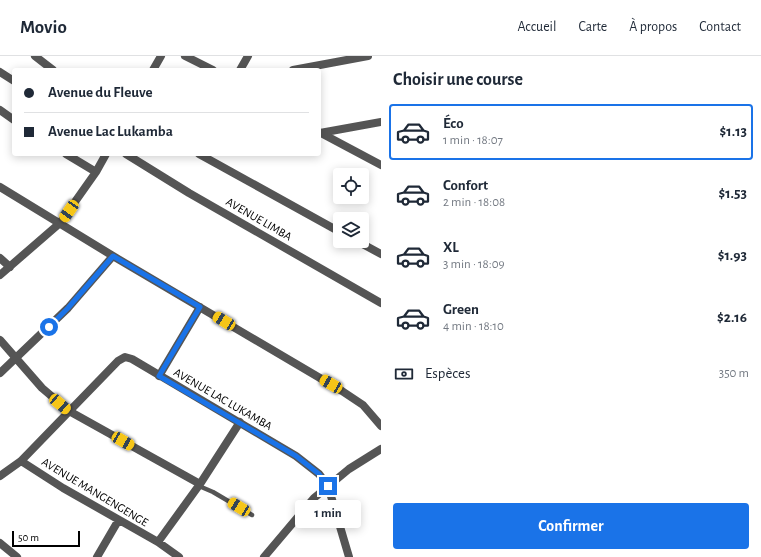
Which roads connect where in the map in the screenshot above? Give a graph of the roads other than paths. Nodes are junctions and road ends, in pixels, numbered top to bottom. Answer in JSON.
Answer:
{"nodes":[{"id":1,"x":34,"y":56,"type":"edge"},
{"id":2,"x":161,"y":56,"type":"edge"},
{"id":3,"x":185,"y":56,"type":"edge"},
{"id":4,"x":248,"y":56,"type":"edge"},
{"id":5,"x":368,"y":56,"type":"edge"},
{"id":6,"x":50,"y":68,"type":"edge"},
{"id":7,"x":155,"y":68,"type":"edge"},
{"id":8,"x":209,"y":68,"type":"edge"},
{"id":9,"x":241,"y":68,"type":"edge"},
{"id":10,"x":304,"y":68,"type":"edge"},
{"id":11,"x":0,"y":72,"type":"edge"},
{"id":12,"x":12,"y":80,"type":"edge"},
{"id":13,"x":0,"y":110,"type":"edge"},
{"id":14,"x":12,"y":119,"type":"edge"},
{"id":15,"x":381,"y":122,"type":"edge"},
{"id":16,"x":321,"y":133,"type":"edge"},
{"id":17,"x":321,"y":134,"type":"edge"},
{"id":18,"x":69,"y":156,"type":"edge"},
{"id":19,"x":105,"y":156,"type":"edge"},
{"id":20,"x":129,"y":156,"type":"edge"},
{"id":21,"x":203,"y":156,"type":"edge"},
{"id":22,"x":381,"y":165,"type":"edge"},
{"id":23,"x":96,"y":172,"type":"junction"},
{"id":24,"x":0,"y":186,"type":"edge"},
{"id":25,"x":60,"y":223,"type":"junction"},
{"id":26,"x":333,"y":228,"type":"edge"},
{"id":27,"x":369,"y":248,"type":"edge"},
{"id":28,"x":381,"y":254,"type":"edge"},
{"id":29,"x":113,"y":256,"type":"junction"},
{"id":30,"x":0,"y":258,"type":"edge"},
{"id":31,"x":10,"y":267,"type":"junction"},
{"id":32,"x":0,"y":275,"type":"edge"},
{"id":33,"x":381,"y":303,"type":"edge"},
{"id":34,"x":200,"y":307,"type":"junction"},
{"id":35,"x":0,"y":340,"type":"edge"},
{"id":36,"x":16,"y":358,"type":"junction"},
{"id":37,"x":0,"y":374,"type":"edge"},
{"id":38,"x":159,"y":376,"type":"junction"},
{"id":39,"x":69,"y":411,"type":"junction"},
{"id":40,"x":240,"y":422,"type":"junction"},
{"id":41,"x":381,"y":426,"type":"edge"},
{"id":42,"x":381,"y":449,"type":"edge"},
{"id":43,"x":21,"y":461,"type":"junction"},
{"id":44,"x":0,"y":476,"type":"edge"},
{"id":45,"x":200,"y":485,"type":"junction"},
{"id":46,"x":328,"y":486,"type":"junction"},
{"id":47,"x":252,"y":515,"type":"dead end"},
{"id":48,"x":118,"y":520,"type":"junction"},
{"id":49,"x":158,"y":542,"type":"junction"},
{"id":50,"x":0,"y":543,"type":"edge"},
{"id":51,"x":272,"y":554,"type":"edge"},
{"id":52,"x":17,"y":557,"type":"edge"},
{"id":53,"x":97,"y":557,"type":"edge"},
{"id":54,"x":179,"y":557,"type":"edge"},
{"id":55,"x":264,"y":557,"type":"edge"},
{"id":56,"x":349,"y":557,"type":"edge"}],
"edges":[{"from":1,"to":6,"type":"street"},
{"from":2,"to":7,"type":"street"},
{"from":3,"to":8,"type":"street"},
{"from":4,"to":9,"type":"street"},
{"from":5,"to":10,"type":"street"},
{"from":11,"to":12,"type":"street"},
{"from":13,"to":14,"type":"street"},
{"from":15,"to":16,"type":"street"},
{"from":17,"to":22,"type":"street"},
{"from":18,"to":23,"type":"street"},
{"from":19,"to":23,"type":"street"},
{"from":20,"to":33,"type":"street","name":"AVENUE LIMBA"},
{"from":21,"to":26,"type":"street"},
{"from":23,"to":25,"type":"street"},
{"from":24,"to":25,"type":"street"},
{"from":25,"to":29,"type":"street"},
{"from":25,"to":31,"type":"street"},
{"from":27,"to":28,"type":"street"},
{"from":29,"to":34,"type":"street"},
{"from":29,"to":36,"type":"street"},
{"from":30,"to":31,"type":"street"},
{"from":31,"to":32,"type":"street"},
{"from":34,"to":38,"type":"street"},
{"from":34,"to":41,"type":"street"},
{"from":35,"to":36,"type":"street"},
{"from":36,"to":37,"type":"street"},
{"from":36,"to":39,"type":"street"},
{"from":38,"to":39,"type":"street","name":"AVENUE LAC LUKAMBA"},
{"from":38,"to":40,"type":"street","name":"AVENUE LAC LUKAMBA"},
{"from":39,"to":43,"type":"street","name":"AVENUE LAC LUKAMBA"},
{"from":39,"to":45,"type":"street"},
{"from":40,"to":45,"type":"street"},
{"from":40,"to":46,"type":"street","name":"AVENUE LAC LUKAMBA"},
{"from":42,"to":46,"type":"street"},
{"from":43,"to":44,"type":"street","name":"AVENUE LAC LUKAMBA"},
{"from":43,"to":48,"type":"street","name":"AVENUE MANGENGENGE"},
{"from":45,"to":47,"type":"lane"},
{"from":45,"to":49,"type":"street"},
{"from":46,"to":51,"type":"street"},
{"from":46,"to":56,"type":"street"},
{"from":48,"to":49,"type":"street","name":"AVENUE MANGENGENGE"},
{"from":48,"to":53,"type":"street"},
{"from":49,"to":54,"type":"street","name":"AVENUE MANGENGENGE"},
{"from":50,"to":52,"type":"street"},
{"from":51,"to":55,"type":"street"}]}
